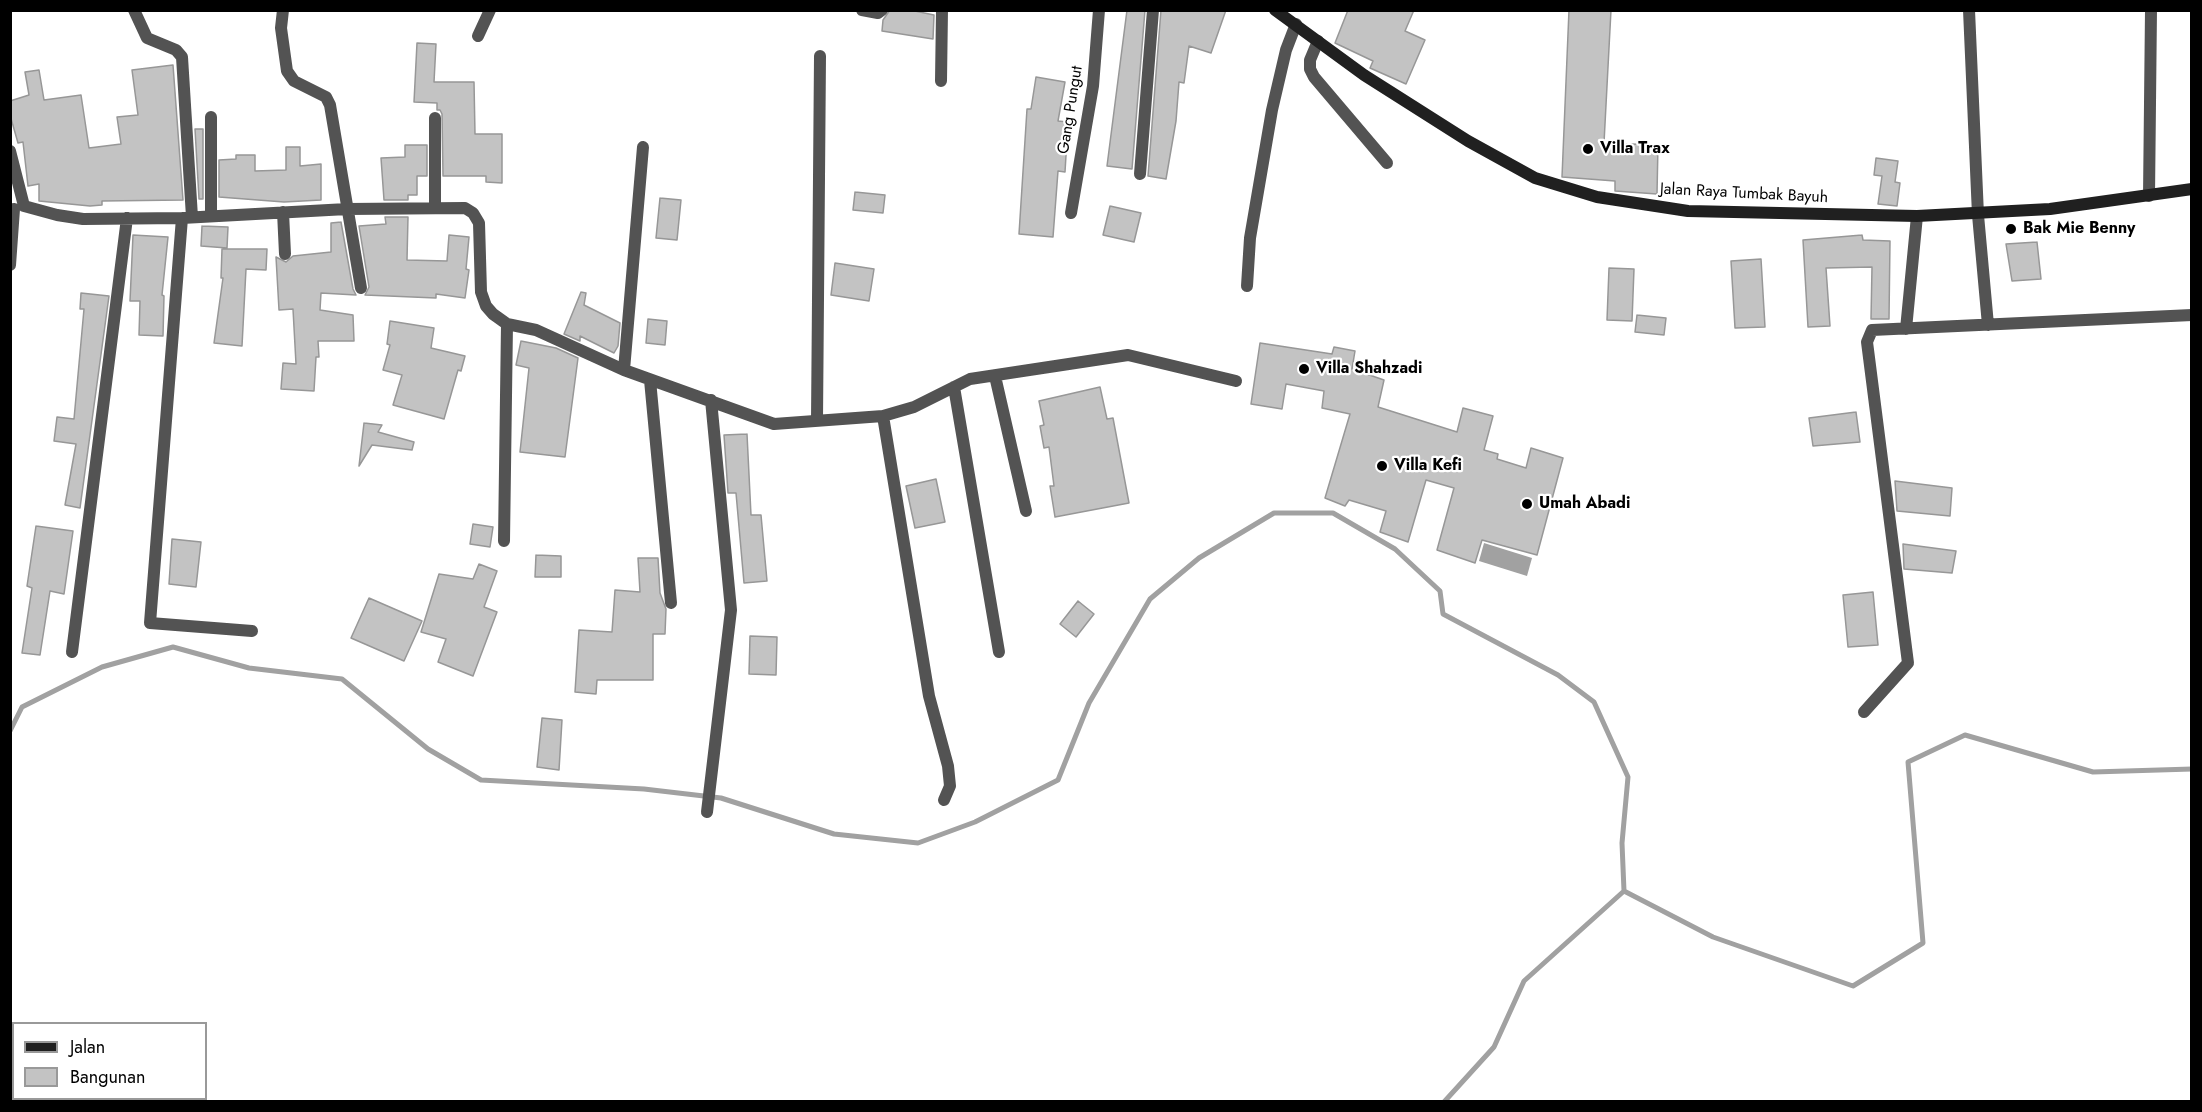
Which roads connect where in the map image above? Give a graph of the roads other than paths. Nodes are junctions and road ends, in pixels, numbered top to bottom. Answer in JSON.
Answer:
{"nodes":[{"id":1,"x":134,"y":10,"type":"edge"},
{"id":2,"x":283,"y":10,"type":"edge"},
{"id":3,"x":489,"y":10,"type":"edge"},
{"id":4,"x":862,"y":10,"type":"edge"},
{"id":5,"x":882,"y":10,"type":"edge"},
{"id":6,"x":942,"y":10,"type":"edge"},
{"id":7,"x":1099,"y":10,"type":"edge"},
{"id":8,"x":1153,"y":10,"type":"edge"},
{"id":9,"x":1969,"y":10,"type":"edge"},
{"id":10,"x":2151,"y":10,"type":"edge"},
{"id":11,"x":1282,"y":12,"type":"edge"},
{"id":12,"x":1296,"y":24,"type":"junction"},
{"id":13,"x":478,"y":36,"type":"dead end"},
{"id":14,"x":1318,"y":41,"type":"junction"},
{"id":15,"x":820,"y":56,"type":"dead end"},
{"id":16,"x":941,"y":81,"type":"dead end"},
{"id":17,"x":211,"y":117,"type":"dead end"},
{"id":18,"x":435,"y":118,"type":"dead end"},
{"id":19,"x":643,"y":147,"type":"dead end"},
{"id":20,"x":10,"y":151,"type":"edge"},
{"id":21,"x":1387,"y":163,"type":"dead end"},
{"id":22,"x":1140,"y":174,"type":"dead end"},
{"id":23,"x":2192,"y":189,"type":"edge"},
{"id":24,"x":2149,"y":196,"type":"junction"},
{"id":25,"x":16,"y":208,"type":"edge"},
{"id":26,"x":435,"y":208,"type":"junction"},
{"id":27,"x":347,"y":209,"type":"junction"},
{"id":28,"x":283,"y":212,"type":"junction"},
{"id":29,"x":1071,"y":213,"type":"dead end"},
{"id":30,"x":1978,"y":214,"type":"junction"},
{"id":31,"x":211,"y":216,"type":"junction"},
{"id":32,"x":1917,"y":216,"type":"junction"},
{"id":33,"x":127,"y":218,"type":"junction"},
{"id":34,"x":187,"y":218,"type":"junction"},
{"id":35,"x":285,"y":255,"type":"dead end"},
{"id":36,"x":11,"y":263,"type":"edge"},
{"id":37,"x":1247,"y":286,"type":"dead end"},
{"id":38,"x":361,"y":288,"type":"dead end"},
{"id":39,"x":2192,"y":315,"type":"edge"},
{"id":40,"x":507,"y":324,"type":"junction"},
{"id":41,"x":1988,"y":326,"type":"junction"},
{"id":42,"x":1906,"y":329,"type":"junction"},
{"id":43,"x":624,"y":370,"type":"junction"},
{"id":44,"x":995,"y":376,"type":"junction"},
{"id":45,"x":650,"y":380,"type":"junction"},
{"id":46,"x":1236,"y":381,"type":"dead end"},
{"id":47,"x":954,"y":387,"type":"junction"},
{"id":48,"x":711,"y":400,"type":"junction"},
{"id":49,"x":883,"y":416,"type":"junction"},
{"id":50,"x":817,"y":420,"type":"junction"},
{"id":51,"x":1026,"y":511,"type":"dead end"},
{"id":52,"x":504,"y":541,"type":"dead end"},
{"id":53,"x":671,"y":603,"type":"dead end"},
{"id":54,"x":252,"y":631,"type":"dead end"},
{"id":55,"x":72,"y":652,"type":"dead end"},
{"id":56,"x":999,"y":652,"type":"dead end"},
{"id":57,"x":1864,"y":712,"type":"dead end"},
{"id":58,"x":944,"y":800,"type":"dead end"},
{"id":59,"x":707,"y":812,"type":"dead end"}],
"edges":[{"from":1,"to":34,"type":"street"},
{"from":2,"to":27,"type":"street"},
{"from":3,"to":13,"type":"street"},
{"from":4,"to":5,"type":"street"},
{"from":6,"to":16,"type":"street"},
{"from":7,"to":29,"type":"street","name":"Gang Pungut"},
{"from":8,"to":22,"type":"street"},
{"from":9,"to":30,"type":"street"},
{"from":10,"to":24,"type":"street"},
{"from":11,"to":12,"type":"street","name":"Jalan Raya Tumbak Bayuh"},
{"from":12,"to":14,"type":"street","name":"Jalan Raya Tumbak Bayuh"},
{"from":12,"to":37,"type":"street"},
{"from":14,"to":21,"type":"street"},
{"from":14,"to":32,"type":"street","name":"Jalan Raya Tumbak Bayuh"},
{"from":15,"to":50,"type":"street"},
{"from":17,"to":31,"type":"street"},
{"from":18,"to":26,"type":"street"},
{"from":19,"to":43,"type":"street"},
{"from":20,"to":25,"type":"street"},
{"from":23,"to":24,"type":"street","name":"Jalan Raya Tumbak Bayuh"},
{"from":24,"to":30,"type":"street","name":"Jalan Raya Tumbak Bayuh"},
{"from":25,"to":33,"type":"street"},
{"from":25,"to":36,"type":"street"},
{"from":26,"to":27,"type":"street"},
{"from":26,"to":40,"type":"street"},
{"from":27,"to":28,"type":"street"},
{"from":27,"to":38,"type":"street"},
{"from":28,"to":31,"type":"street"},
{"from":28,"to":35,"type":"street"},
{"from":30,"to":32,"type":"street","name":"Jalan Raya Tumbak Bayuh"},
{"from":30,"to":41,"type":"street"},
{"from":31,"to":34,"type":"street"},
{"from":32,"to":42,"type":"street"},
{"from":33,"to":34,"type":"street"},
{"from":33,"to":55,"type":"street"},
{"from":34,"to":54,"type":"street"},
{"from":39,"to":41,"type":"street"},
{"from":40,"to":43,"type":"street"},
{"from":40,"to":52,"type":"street"},
{"from":41,"to":42,"type":"street"},
{"from":42,"to":57,"type":"street"},
{"from":43,"to":45,"type":"street"},
{"from":44,"to":46,"type":"street"},
{"from":44,"to":47,"type":"street"},
{"from":44,"to":51,"type":"street"},
{"from":45,"to":48,"type":"street"},
{"from":45,"to":53,"type":"street"},
{"from":47,"to":49,"type":"street"},
{"from":47,"to":56,"type":"street"},
{"from":48,"to":50,"type":"street"},
{"from":48,"to":59,"type":"street"},
{"from":49,"to":50,"type":"street"},
{"from":49,"to":58,"type":"street"}]}
